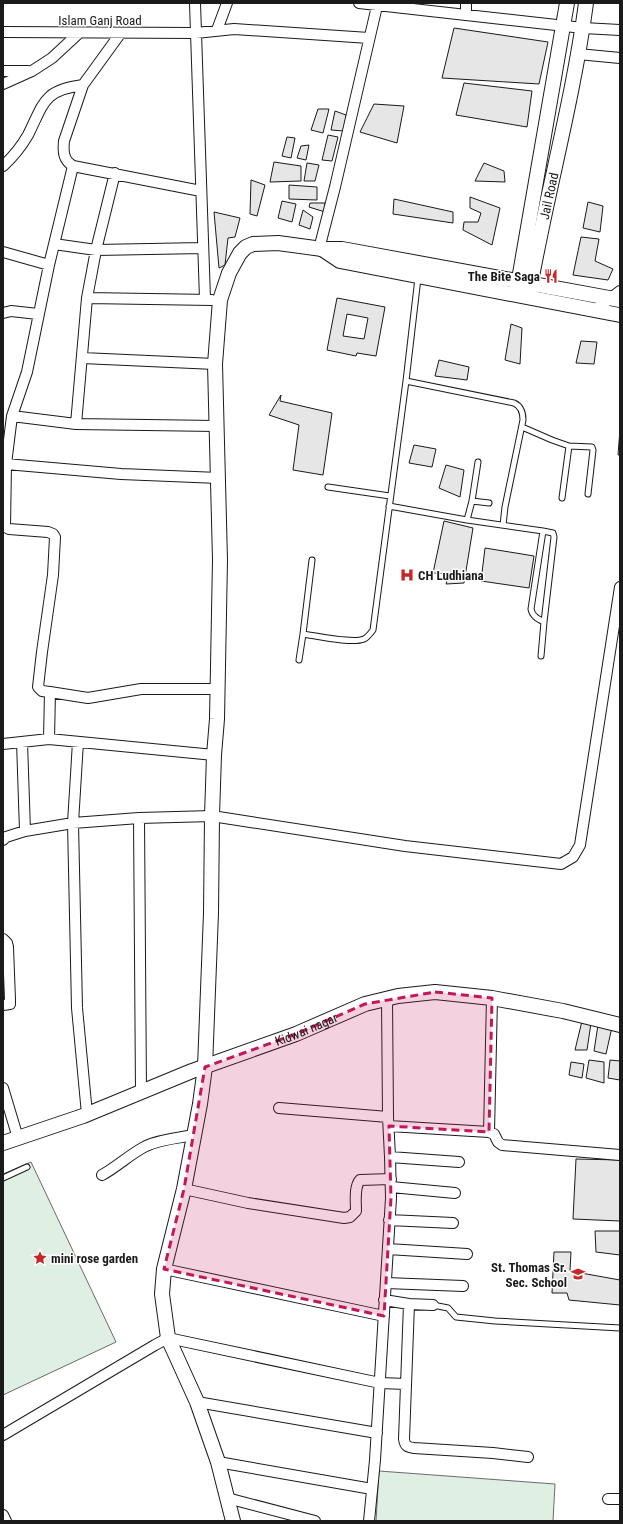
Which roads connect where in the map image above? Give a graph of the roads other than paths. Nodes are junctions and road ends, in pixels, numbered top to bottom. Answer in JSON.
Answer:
{"nodes":[{"id":1,"x":195,"y":3,"type":"edge"},
{"id":2,"x":227,"y":3,"type":"edge"},
{"id":3,"x":359,"y":3,"type":"edge"},
{"id":4,"x":466,"y":3,"type":"edge"},
{"id":5,"x":567,"y":3,"type":"edge"},
{"id":6,"x":586,"y":3,"type":"edge"},
{"id":7,"x":377,"y":6,"type":"junction"},
{"id":8,"x":466,"y":15,"type":"junction"},
{"id":9,"x":563,"y":26,"type":"junction"},
{"id":10,"x":583,"y":28,"type":"junction"},
{"id":11,"x":217,"y":30,"type":"junction"},
{"id":12,"x":620,"y":30,"type":"edge"},
{"id":13,"x":3,"y":32,"type":"edge"},
{"id":14,"x":79,"y":33,"type":"junction"},
{"id":15,"x":196,"y":33,"type":"junction"},
{"id":16,"x":120,"y":34,"type":"junction"},
{"id":17,"x":369,"y":38,"type":"junction"},
{"id":18,"x":578,"y":54,"type":"junction"},
{"id":19,"x":620,"y":58,"type":"edge"},
{"id":20,"x":3,"y":71,"type":"edge"},
{"id":21,"x":32,"y":71,"type":"junction"},
{"id":22,"x":3,"y":84,"type":"edge"},
{"id":23,"x":83,"y":85,"type":"junction"},
{"id":24,"x":548,"y":112,"type":"junction"},
{"id":25,"x":566,"y":116,"type":"junction"},
{"id":26,"x":3,"y":166,"type":"edge"},
{"id":27,"x":73,"y":166,"type":"junction"},
{"id":28,"x":115,"y":173,"type":"junction"},
{"id":29,"x":201,"y":191,"type":"junction"},
{"id":30,"x":54,"y":244,"type":"junction"},
{"id":31,"x":203,"y":248,"type":"junction"},
{"id":32,"x":321,"y":249,"type":"junction"},
{"id":33,"x":96,"y":250,"type":"junction"},
{"id":34,"x":3,"y":252,"type":"edge"},
{"id":35,"x":49,"y":265,"type":"junction"},
{"id":36,"x":420,"y":270,"type":"junction"},
{"id":37,"x":523,"y":289,"type":"junction"},
{"id":38,"x":617,"y":297,"type":"edge"},
{"id":39,"x":87,"y":298,"type":"junction"},
{"id":40,"x":205,"y":299,"type":"junction"},
{"id":41,"x":220,"y":300,"type":"junction"},
{"id":42,"x":595,"y":310,"type":"junction"},
{"id":43,"x":3,"y":313,"type":"edge"},
{"id":44,"x":38,"y":314,"type":"junction"},
{"id":45,"x":620,"y":315,"type":"edge"},
{"id":46,"x":82,"y":358,"type":"junction"},
{"id":47,"x":215,"y":364,"type":"junction"},
{"id":48,"x":406,"y":381,"type":"junction"},
{"id":49,"x":12,"y":416,"type":"junction"},
{"id":50,"x":76,"y":424,"type":"junction"},
{"id":51,"x":216,"y":426,"type":"junction"},
{"id":52,"x":522,"y":427,"type":"junction"},
{"id":53,"x":569,"y":446,"type":"junction"},
{"id":54,"x":478,"y":462,"type":"dead end"},
{"id":55,"x":6,"y":464,"type":"junction"},
{"id":56,"x":219,"y":478,"type":"junction"},
{"id":57,"x":328,"y":487,"type":"dead end"},
{"id":58,"x":588,"y":494,"type":"dead end"},
{"id":59,"x":4,"y":496,"type":"edge"},
{"id":60,"x":390,"y":496,"type":"junction"},
{"id":61,"x":562,"y":498,"type":"dead end"},
{"id":62,"x":472,"y":501,"type":"junction"},
{"id":63,"x":489,"y":503,"type":"dead end"},
{"id":64,"x":389,"y":506,"type":"junction"},
{"id":65,"x":467,"y":520,"type":"junction"},
{"id":66,"x":503,"y":525,"type":"junction"},
{"id":67,"x":543,"y":531,"type":"junction"},
{"id":68,"x":312,"y":560,"type":"dead end"},
{"id":69,"x":620,"y":587,"type":"edge"},
{"id":70,"x":544,"y":622,"type":"junction"},
{"id":71,"x":303,"y":634,"type":"junction"},
{"id":72,"x":541,"y":656,"type":"dead end"},
{"id":73,"x":300,"y":660,"type":"dead end"},
{"id":74,"x":217,"y":689,"type":"junction"},
{"id":75,"x":50,"y":692,"type":"junction"},
{"id":76,"x":49,"y":739,"type":"junction"},
{"id":77,"x":22,"y":742,"type":"junction"},
{"id":78,"x":78,"y":742,"type":"junction"},
{"id":79,"x":3,"y":744,"type":"edge"},
{"id":80,"x":214,"y":755,"type":"junction"},
{"id":81,"x":212,"y":816,"type":"junction"},
{"id":82,"x":139,"y":818,"type":"junction"},
{"id":83,"x":73,"y":823,"type":"junction"},
{"id":84,"x":25,"y":831,"type":"junction"},
{"id":85,"x":4,"y":836,"type":"edge"},
{"id":86,"x":3,"y":939,"type":"edge"},
{"id":87,"x":387,"y":998,"type":"junction"},
{"id":88,"x":492,"y":998,"type":"junction"},
{"id":89,"x":3,"y":1006,"type":"edge"},
{"id":90,"x":620,"y":1025,"type":"edge"},
{"id":91,"x":205,"y":1067,"type":"junction"},
{"id":92,"x":3,"y":1088,"type":"edge"},
{"id":93,"x":142,"y":1092,"type":"junction"},
{"id":94,"x":279,"y":1108,"type":"dead end"},
{"id":95,"x":87,"y":1114,"type":"junction"},
{"id":96,"x":389,"y":1122,"type":"junction"},
{"id":97,"x":490,"y":1132,"type":"junction"},
{"id":98,"x":194,"y":1135,"type":"junction"},
{"id":99,"x":18,"y":1138,"type":"junction"},
{"id":100,"x":3,"y":1143,"type":"edge"},
{"id":101,"x":620,"y":1155,"type":"edge"},
{"id":102,"x":390,"y":1157,"type":"junction"},
{"id":103,"x":459,"y":1162,"type":"dead end"},
{"id":104,"x":28,"y":1167,"type":"dead end"},
{"id":105,"x":102,"y":1175,"type":"dead end"},
{"id":106,"x":3,"y":1178,"type":"edge"},
{"id":107,"x":391,"y":1183,"type":"junction"},
{"id":108,"x":184,"y":1189,"type":"junction"},
{"id":109,"x":455,"y":1193,"type":"dead end"},
{"id":110,"x":389,"y":1220,"type":"junction"},
{"id":111,"x":453,"y":1223,"type":"dead end"},
{"id":112,"x":388,"y":1249,"type":"junction"},
{"id":113,"x":467,"y":1254,"type":"dead end"},
{"id":114,"x":164,"y":1269,"type":"junction"},
{"id":115,"x":386,"y":1283,"type":"junction"},
{"id":116,"x":462,"y":1286,"type":"dead end"},
{"id":117,"x":384,"y":1300,"type":"junction"},
{"id":118,"x":409,"y":1304,"type":"junction"},
{"id":119,"x":433,"y":1305,"type":"joint"},
{"id":120,"x":384,"y":1316,"type":"junction"},
{"id":121,"x":620,"y":1328,"type":"edge"},
{"id":122,"x":168,"y":1338,"type":"junction"},
{"id":123,"x":380,"y":1383,"type":"junction"},
{"id":124,"x":406,"y":1384,"type":"junction"},
{"id":125,"x":197,"y":1402,"type":"junction"},
{"id":126,"x":376,"y":1433,"type":"junction"},
{"id":127,"x":3,"y":1435,"type":"edge"},
{"id":128,"x":528,"y":1457,"type":"dead end"},
{"id":129,"x":218,"y":1462,"type":"junction"},
{"id":130,"x":372,"y":1489,"type":"junction"},
{"id":131,"x":227,"y":1498,"type":"junction"},
{"id":132,"x":608,"y":1499,"type":"dead end"},
{"id":133,"x":620,"y":1499,"type":"edge"},
{"id":134,"x":3,"y":1515,"type":"edge"},
{"id":135,"x":6,"y":1521,"type":"edge"},
{"id":136,"x":233,"y":1521,"type":"edge"},
{"id":137,"x":315,"y":1521,"type":"edge"},
{"id":138,"x":369,"y":1521,"type":"edge"}],
"edges":[{"from":1,"to":15,"type":"street"},
{"from":2,"to":11,"type":"street"},
{"from":3,"to":7,"type":"street"},
{"from":4,"to":8,"type":"street"},
{"from":5,"to":9,"type":"street","name":"Jail Road"},
{"from":6,"to":10,"type":"street","name":"Jail Road"},
{"from":7,"to":8,"type":"street"},
{"from":7,"to":17,"type":"street"},
{"from":8,"to":9,"type":"street"},
{"from":9,"to":10,"type":"street"},
{"from":9,"to":24,"type":"street","name":"Jail Road"},
{"from":10,"to":12,"type":"street"},
{"from":10,"to":18,"type":"street","name":"Jail Road"},
{"from":11,"to":15,"type":"street","name":"Islam Ganj Road"},
{"from":11,"to":17,"type":"street","name":"Islam Ganj Road"},
{"from":13,"to":14,"type":"street","name":"Islam Ganj Road"},
{"from":14,"to":16,"type":"street","name":"Islam Ganj Road"},
{"from":14,"to":21,"type":"street"},
{"from":15,"to":16,"type":"street","name":"Islam Ganj Road"},
{"from":15,"to":29,"type":"street"},
{"from":16,"to":23,"type":"street"},
{"from":17,"to":32,"type":"street"},
{"from":18,"to":19,"type":"street"},
{"from":18,"to":25,"type":"street","name":"Jail Road"},
{"from":20,"to":21,"type":"street"},
{"from":21,"to":22,"type":"street"},
{"from":23,"to":26,"type":"street"},
{"from":23,"to":27,"type":"street"},
{"from":24,"to":25,"type":"street"},
{"from":24,"to":37,"type":"street","name":"Jail Road"},
{"from":25,"to":37,"type":"street","name":"Jail Road"},
{"from":27,"to":28,"type":"street"},
{"from":27,"to":30,"type":"street"},
{"from":28,"to":29,"type":"street"},
{"from":28,"to":33,"type":"street"},
{"from":29,"to":31,"type":"street"},
{"from":30,"to":33,"type":"street"},
{"from":30,"to":35,"type":"street"},
{"from":31,"to":33,"type":"street"},
{"from":31,"to":40,"type":"street"},
{"from":32,"to":36,"type":"street"},
{"from":32,"to":41,"type":"street"},
{"from":33,"to":39,"type":"street"},
{"from":34,"to":35,"type":"street"},
{"from":35,"to":44,"type":"street"},
{"from":36,"to":37,"type":"street"},
{"from":36,"to":48,"type":"lane"},
{"from":37,"to":38,"type":"street"},
{"from":37,"to":42,"type":"street"},
{"from":38,"to":42,"type":"street"},
{"from":39,"to":40,"type":"street"},
{"from":39,"to":46,"type":"street"},
{"from":40,"to":41,"type":"street"},
{"from":41,"to":47,"type":"street"},
{"from":42,"to":45,"type":"street"},
{"from":43,"to":44,"type":"street"},
{"from":44,"to":49,"type":"street"},
{"from":46,"to":47,"type":"street"},
{"from":46,"to":50,"type":"street"},
{"from":47,"to":51,"type":"street"},
{"from":48,"to":52,"type":"lane"},
{"from":48,"to":60,"type":"lane"},
{"from":49,"to":50,"type":"street"},
{"from":49,"to":55,"type":"street"},
{"from":50,"to":51,"type":"street"},
{"from":51,"to":56,"type":"street"},
{"from":52,"to":53,"type":"lane"},
{"from":52,"to":66,"type":"lane"},
{"from":53,"to":58,"type":"lane"},
{"from":53,"to":61,"type":"lane"},
{"from":54,"to":62,"type":"lane"},
{"from":55,"to":56,"type":"street"},
{"from":55,"to":59,"type":"street"},
{"from":56,"to":74,"type":"street"},
{"from":57,"to":60,"type":"lane"},
{"from":59,"to":75,"type":"street"},
{"from":60,"to":64,"type":"lane"},
{"from":62,"to":63,"type":"lane"},
{"from":62,"to":65,"type":"lane"},
{"from":64,"to":65,"type":"lane"},
{"from":64,"to":71,"type":"lane"},
{"from":65,"to":66,"type":"lane"},
{"from":66,"to":67,"type":"lane"},
{"from":67,"to":70,"type":"lane"},
{"from":67,"to":70,"type":"lane"},
{"from":68,"to":71,"type":"lane"},
{"from":69,"to":81,"type":"street"},
{"from":70,"to":72,"type":"lane"},
{"from":71,"to":73,"type":"lane"},
{"from":74,"to":75,"type":"street"},
{"from":74,"to":80,"type":"street"},
{"from":75,"to":76,"type":"street"},
{"from":76,"to":77,"type":"street"},
{"from":76,"to":78,"type":"street"},
{"from":77,"to":79,"type":"street"},
{"from":77,"to":84,"type":"street"},
{"from":78,"to":80,"type":"street"},
{"from":78,"to":83,"type":"street"},
{"from":80,"to":81,"type":"street"},
{"from":81,"to":82,"type":"street"},
{"from":81,"to":91,"type":"street"},
{"from":82,"to":83,"type":"street"},
{"from":82,"to":93,"type":"street"},
{"from":83,"to":84,"type":"street"},
{"from":83,"to":95,"type":"street"},
{"from":84,"to":85,"type":"street"},
{"from":86,"to":89,"type":"street"},
{"from":87,"to":88,"type":"street","name":"Kidwai nagar"},
{"from":87,"to":91,"type":"street","name":"Kidwai nagar"},
{"from":87,"to":96,"type":"street"},
{"from":88,"to":90,"type":"street","name":"Kidwai nagar"},
{"from":88,"to":97,"type":"street"},
{"from":91,"to":93,"type":"street","name":"Kidwai nagar"},
{"from":91,"to":98,"type":"street"},
{"from":92,"to":99,"type":"street"},
{"from":93,"to":95,"type":"street","name":"Kidwai nagar"},
{"from":94,"to":96,"type":"street"},
{"from":95,"to":99,"type":"street","name":"Kidwai nagar"},
{"from":96,"to":97,"type":"street"},
{"from":96,"to":102,"type":"street"},
{"from":97,"to":101,"type":"street"},
{"from":98,"to":105,"type":"street"},
{"from":98,"to":108,"type":"street"},
{"from":99,"to":100,"type":"street","name":"Kidwai nagar"},
{"from":102,"to":103,"type":"street"},
{"from":102,"to":107,"type":"street"},
{"from":104,"to":106,"type":"lane"},
{"from":107,"to":108,"type":"street"},
{"from":107,"to":109,"type":"street"},
{"from":107,"to":110,"type":"street"},
{"from":108,"to":114,"type":"street"},
{"from":110,"to":111,"type":"street"},
{"from":110,"to":112,"type":"street"},
{"from":112,"to":113,"type":"street"},
{"from":112,"to":115,"type":"street"},
{"from":114,"to":120,"type":"street"},
{"from":114,"to":122,"type":"street"},
{"from":115,"to":116,"type":"street"},
{"from":115,"to":117,"type":"street"},
{"from":117,"to":118,"type":"street"},
{"from":117,"to":120,"type":"street"},
{"from":118,"to":119,"type":"street"},
{"from":118,"to":124,"type":"street"},
{"from":119,"to":121,"type":"lane"},
{"from":120,"to":123,"type":"street"},
{"from":122,"to":123,"type":"street"},
{"from":122,"to":125,"type":"street"},
{"from":122,"to":127,"type":"street"},
{"from":123,"to":124,"type":"street"},
{"from":123,"to":126,"type":"street"},
{"from":124,"to":128,"type":"street"},
{"from":125,"to":126,"type":"street"},
{"from":125,"to":129,"type":"street"},
{"from":126,"to":130,"type":"street"},
{"from":129,"to":130,"type":"street"},
{"from":129,"to":131,"type":"street"},
{"from":130,"to":138,"type":"street"},
{"from":131,"to":136,"type":"street"},
{"from":131,"to":137,"type":"street"},
{"from":132,"to":133,"type":"street"},
{"from":134,"to":135,"type":"street"}]}
